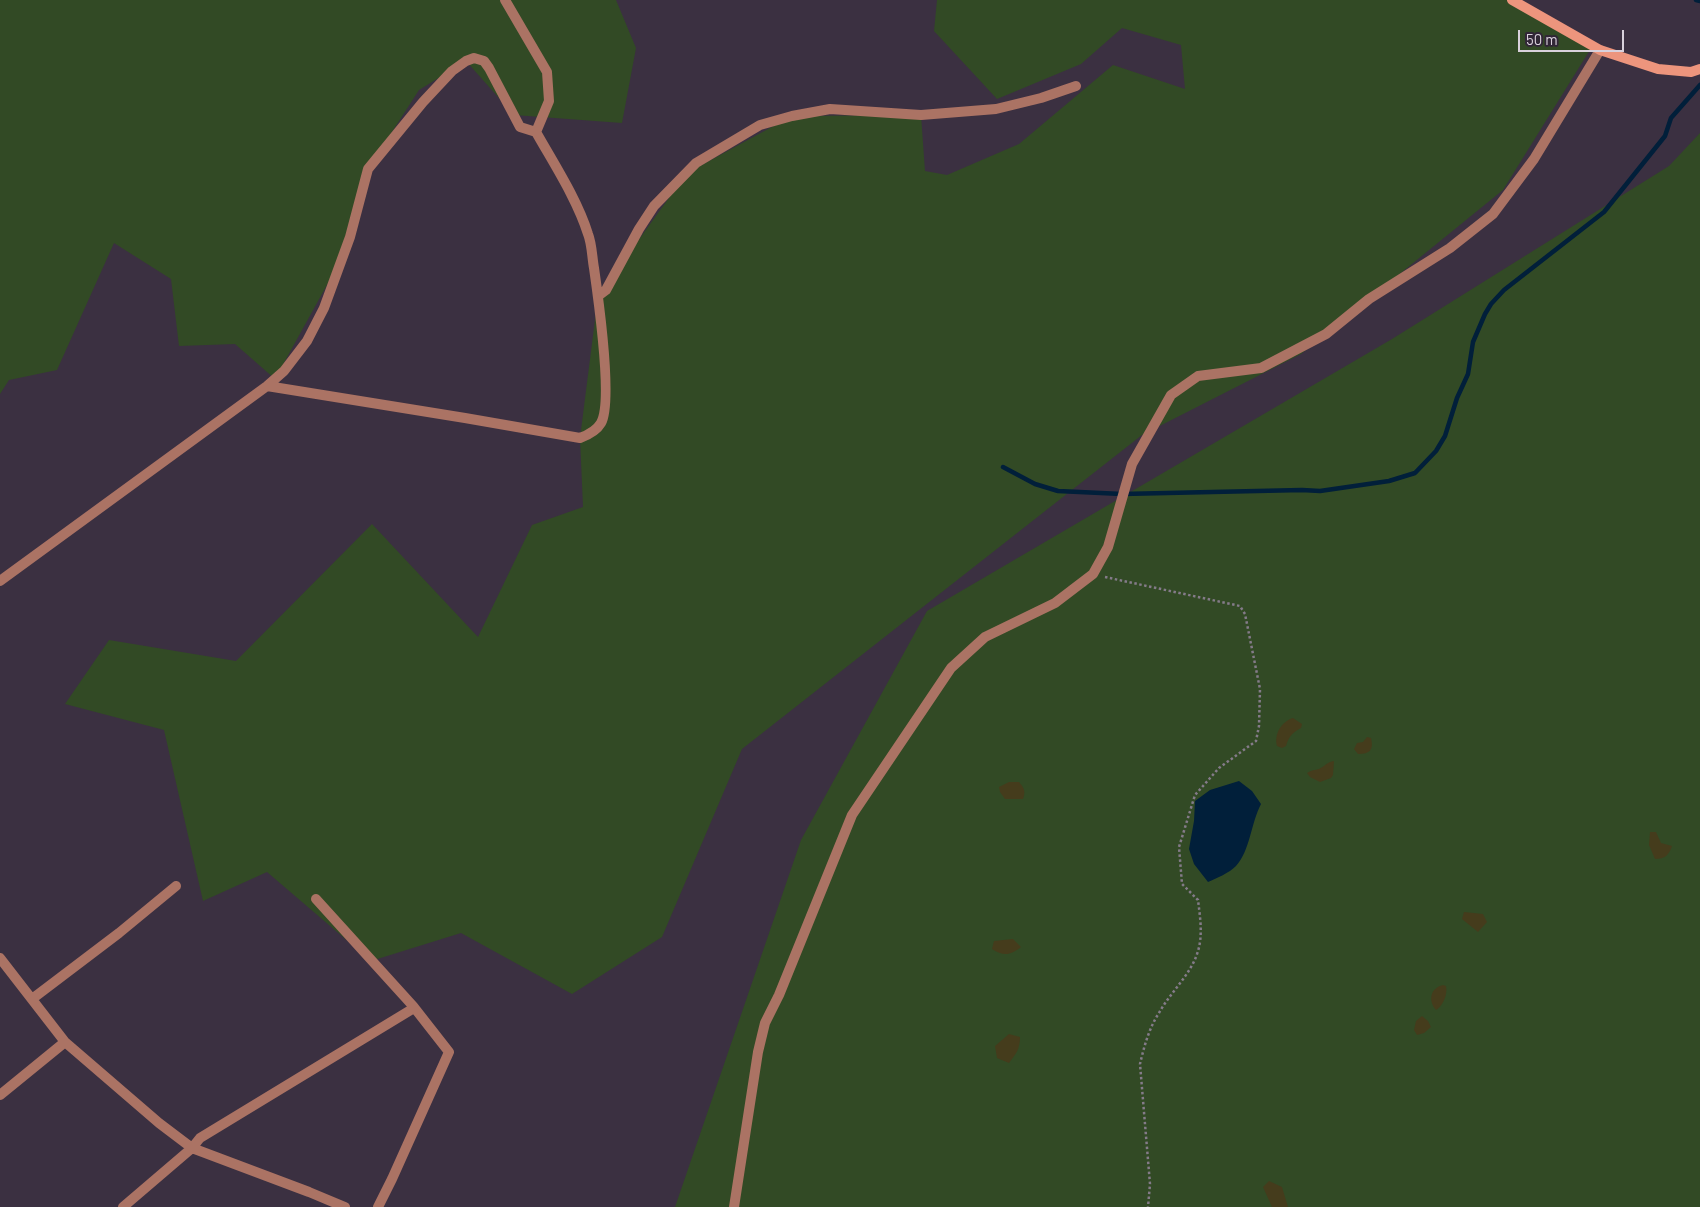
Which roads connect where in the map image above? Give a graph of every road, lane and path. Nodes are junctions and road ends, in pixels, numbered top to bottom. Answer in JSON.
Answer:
{"nodes":[{"id":1,"x":505,"y":0,"type":"edge"},
{"id":2,"x":1512,"y":0,"type":"edge"},
{"id":3,"x":1600,"y":50,"type":"junction"},
{"id":4,"x":1700,"y":69,"type":"edge"},
{"id":5,"x":1076,"y":86,"type":"dead end"},
{"id":6,"x":536,"y":132,"type":"junction"},
{"id":7,"x":598,"y":296,"type":"junction"},
{"id":8,"x":266,"y":386,"type":"junction"},
{"id":9,"x":1093,"y":574,"type":"junction"},
{"id":10,"x":0,"y":581,"type":"edge"},
{"id":11,"x":176,"y":886,"type":"dead end"},
{"id":12,"x":316,"y":899,"type":"dead end"},
{"id":13,"x":0,"y":958,"type":"edge"},
{"id":14,"x":32,"y":998,"type":"junction"},
{"id":15,"x":414,"y":1008,"type":"junction"},
{"id":16,"x":65,"y":1042,"type":"junction"},
{"id":17,"x":0,"y":1096,"type":"edge"},
{"id":18,"x":192,"y":1148,"type":"junction"},
{"id":19,"x":123,"y":1207,"type":"edge"},
{"id":20,"x":344,"y":1207,"type":"edge"},
{"id":21,"x":378,"y":1207,"type":"edge"},
{"id":22,"x":734,"y":1207,"type":"edge"},
{"id":23,"x":1148,"y":1207,"type":"edge"}],
"edges":[{"from":1,"to":6,"type":"street"},
{"from":2,"to":3,"type":"main road"},
{"from":3,"to":4,"type":"main road"},
{"from":3,"to":9,"type":"street"},
{"from":5,"to":7,"type":"street"},
{"from":6,"to":7,"type":"street"},
{"from":6,"to":8,"type":"street"},
{"from":7,"to":8,"type":"street"},
{"from":8,"to":10,"type":"street"},
{"from":9,"to":22,"type":"street"},
{"from":9,"to":23,"type":"path"},
{"from":11,"to":14,"type":"street"},
{"from":12,"to":15,"type":"street"},
{"from":13,"to":14,"type":"street"},
{"from":14,"to":16,"type":"street"},
{"from":15,"to":18,"type":"street"},
{"from":15,"to":21,"type":"street"},
{"from":16,"to":17,"type":"street"},
{"from":16,"to":18,"type":"street"},
{"from":18,"to":19,"type":"street"},
{"from":18,"to":20,"type":"street"}]}
